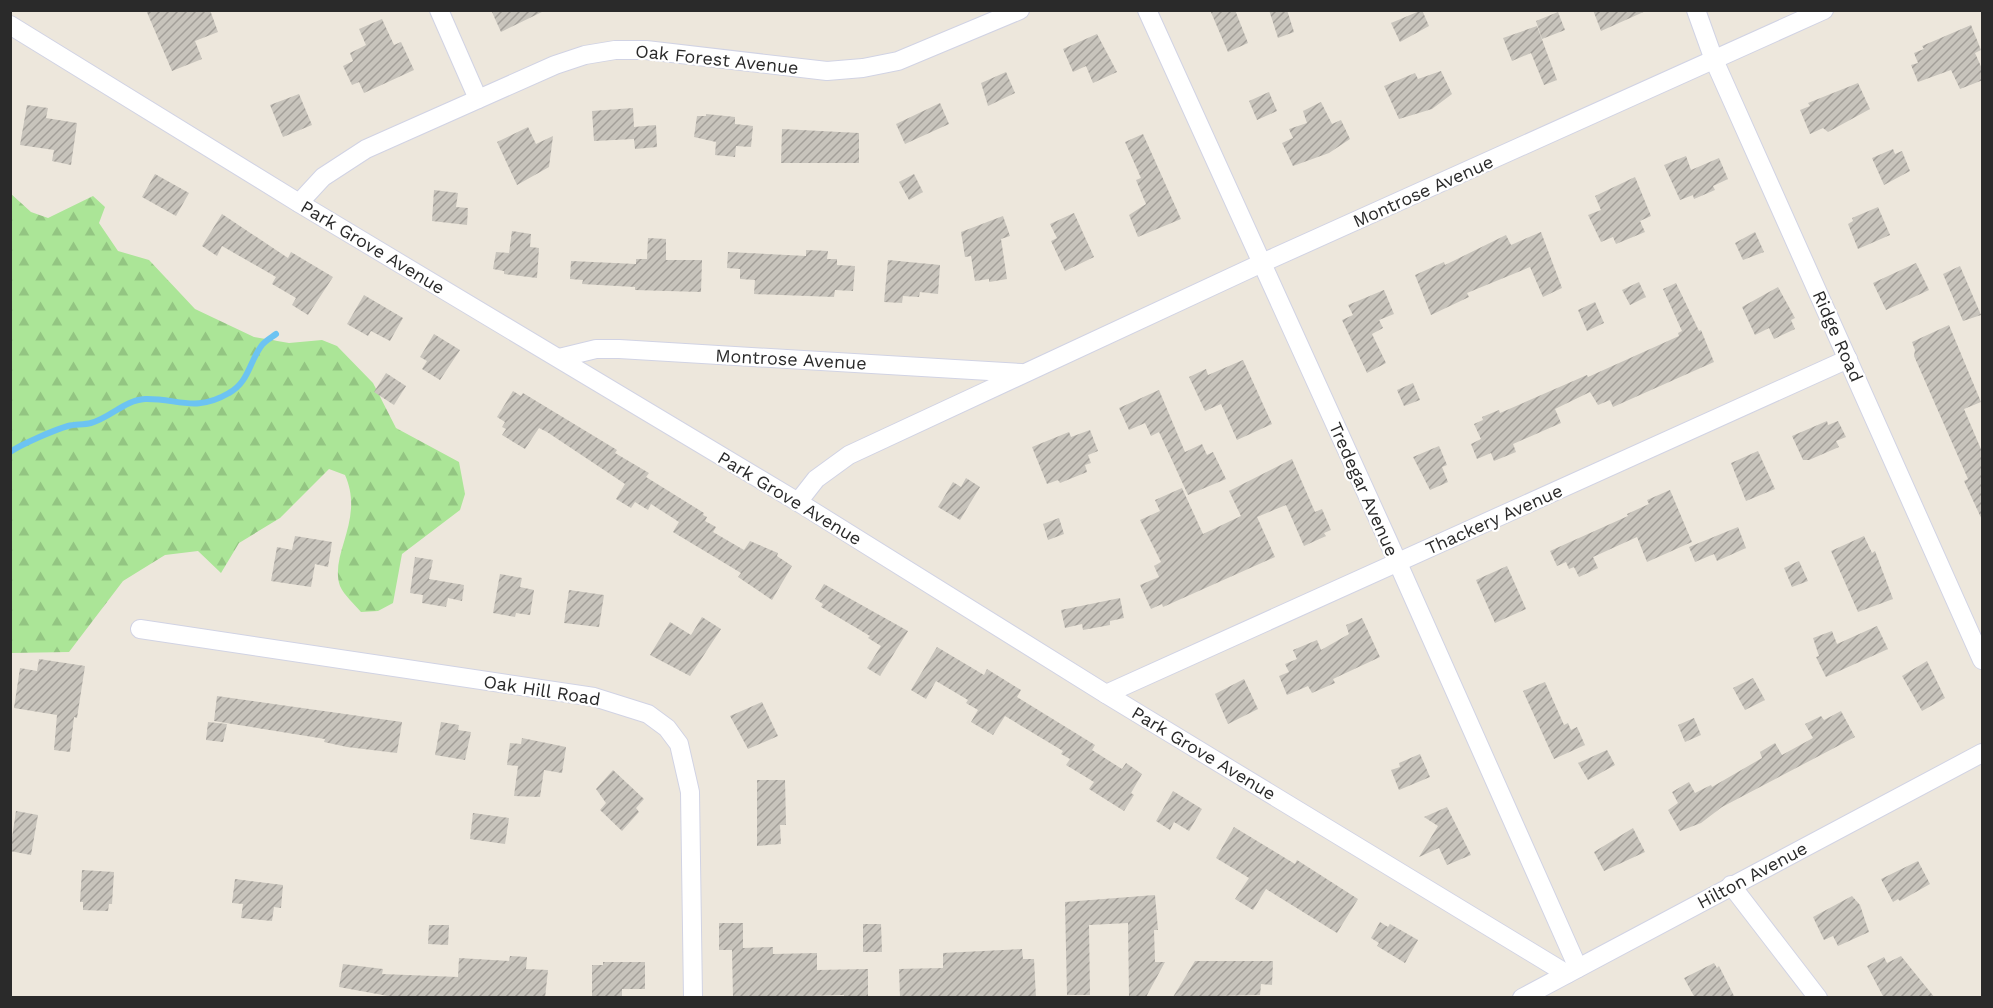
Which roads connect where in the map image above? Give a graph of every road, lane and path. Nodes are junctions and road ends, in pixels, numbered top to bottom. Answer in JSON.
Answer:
{"nodes":[{"id":1,"x":439,"y":10,"type":"edge"},
{"id":2,"x":1020,"y":10,"type":"edge"},
{"id":3,"x":1147,"y":10,"type":"edge"},
{"id":4,"x":1696,"y":10,"type":"edge"},
{"id":5,"x":1824,"y":10,"type":"edge"},
{"id":6,"x":10,"y":25,"type":"edge"},
{"id":7,"x":1714,"y":60,"type":"junction"},
{"id":8,"x":478,"y":99,"type":"junction"},
{"id":9,"x":299,"y":203,"type":"junction"},
{"id":10,"x":1262,"y":263,"type":"junction"},
{"id":11,"x":560,"y":358,"type":"junction"},
{"id":12,"x":1848,"y":359,"type":"junction"},
{"id":13,"x":1023,"y":373,"type":"junction"},
{"id":14,"x":798,"y":502,"type":"junction"},
{"id":15,"x":1397,"y":563,"type":"junction"},
{"id":16,"x":140,"y":629,"type":"dead end"},
{"id":17,"x":1983,"y":660,"type":"edge"},
{"id":18,"x":1107,"y":694,"type":"junction"},
{"id":19,"x":1983,"y":753,"type":"edge"},
{"id":20,"x":1731,"y":885,"type":"junction"},
{"id":21,"x":1573,"y":971,"type":"junction"},
{"id":22,"x":693,"y":998,"type":"edge"},
{"id":23,"x":1522,"y":998,"type":"edge"},
{"id":24,"x":1818,"y":998,"type":"edge"}],
"edges":[{"from":1,"to":8,"type":"street"},
{"from":2,"to":8,"type":"street","name":"Oak Forest Avenue"},
{"from":3,"to":10,"type":"street","name":"Tredegar Avenue"},
{"from":4,"to":7,"type":"street","name":"Ridge Road"},
{"from":5,"to":7,"type":"street","name":"Montrose Avenue"},
{"from":6,"to":9,"type":"street","name":"Park Grove Avenue"},
{"from":7,"to":10,"type":"street","name":"Montrose Avenue"},
{"from":7,"to":12,"type":"street","name":"Ridge Road"},
{"from":8,"to":9,"type":"street","name":"Oak Forest Avenue"},
{"from":9,"to":11,"type":"street","name":"Park Grove Avenue"},
{"from":10,"to":13,"type":"street","name":"Montrose Avenue"},
{"from":10,"to":15,"type":"street","name":"Tredegar Avenue"},
{"from":11,"to":13,"type":"street","name":"Montrose Avenue"},
{"from":11,"to":14,"type":"street","name":"Park Grove Avenue"},
{"from":12,"to":15,"type":"street","name":"Thackery Avenue"},
{"from":12,"to":17,"type":"street","name":"Ridge Road"},
{"from":13,"to":14,"type":"street","name":"Montrose Avenue"},
{"from":14,"to":18,"type":"street","name":"Park Grove Avenue"},
{"from":15,"to":18,"type":"street","name":"Thackery Avenue"},
{"from":15,"to":21,"type":"street","name":"Tredegar Avenue"},
{"from":16,"to":22,"type":"street","name":"Oak Hill Road"},
{"from":18,"to":21,"type":"street","name":"Park Grove Avenue"},
{"from":19,"to":20,"type":"street","name":"Hilton Avenue"},
{"from":20,"to":21,"type":"street","name":"Hilton Avenue"},
{"from":20,"to":24,"type":"street"},
{"from":21,"to":23,"type":"street","name":"Hilton Avenue"}]}
